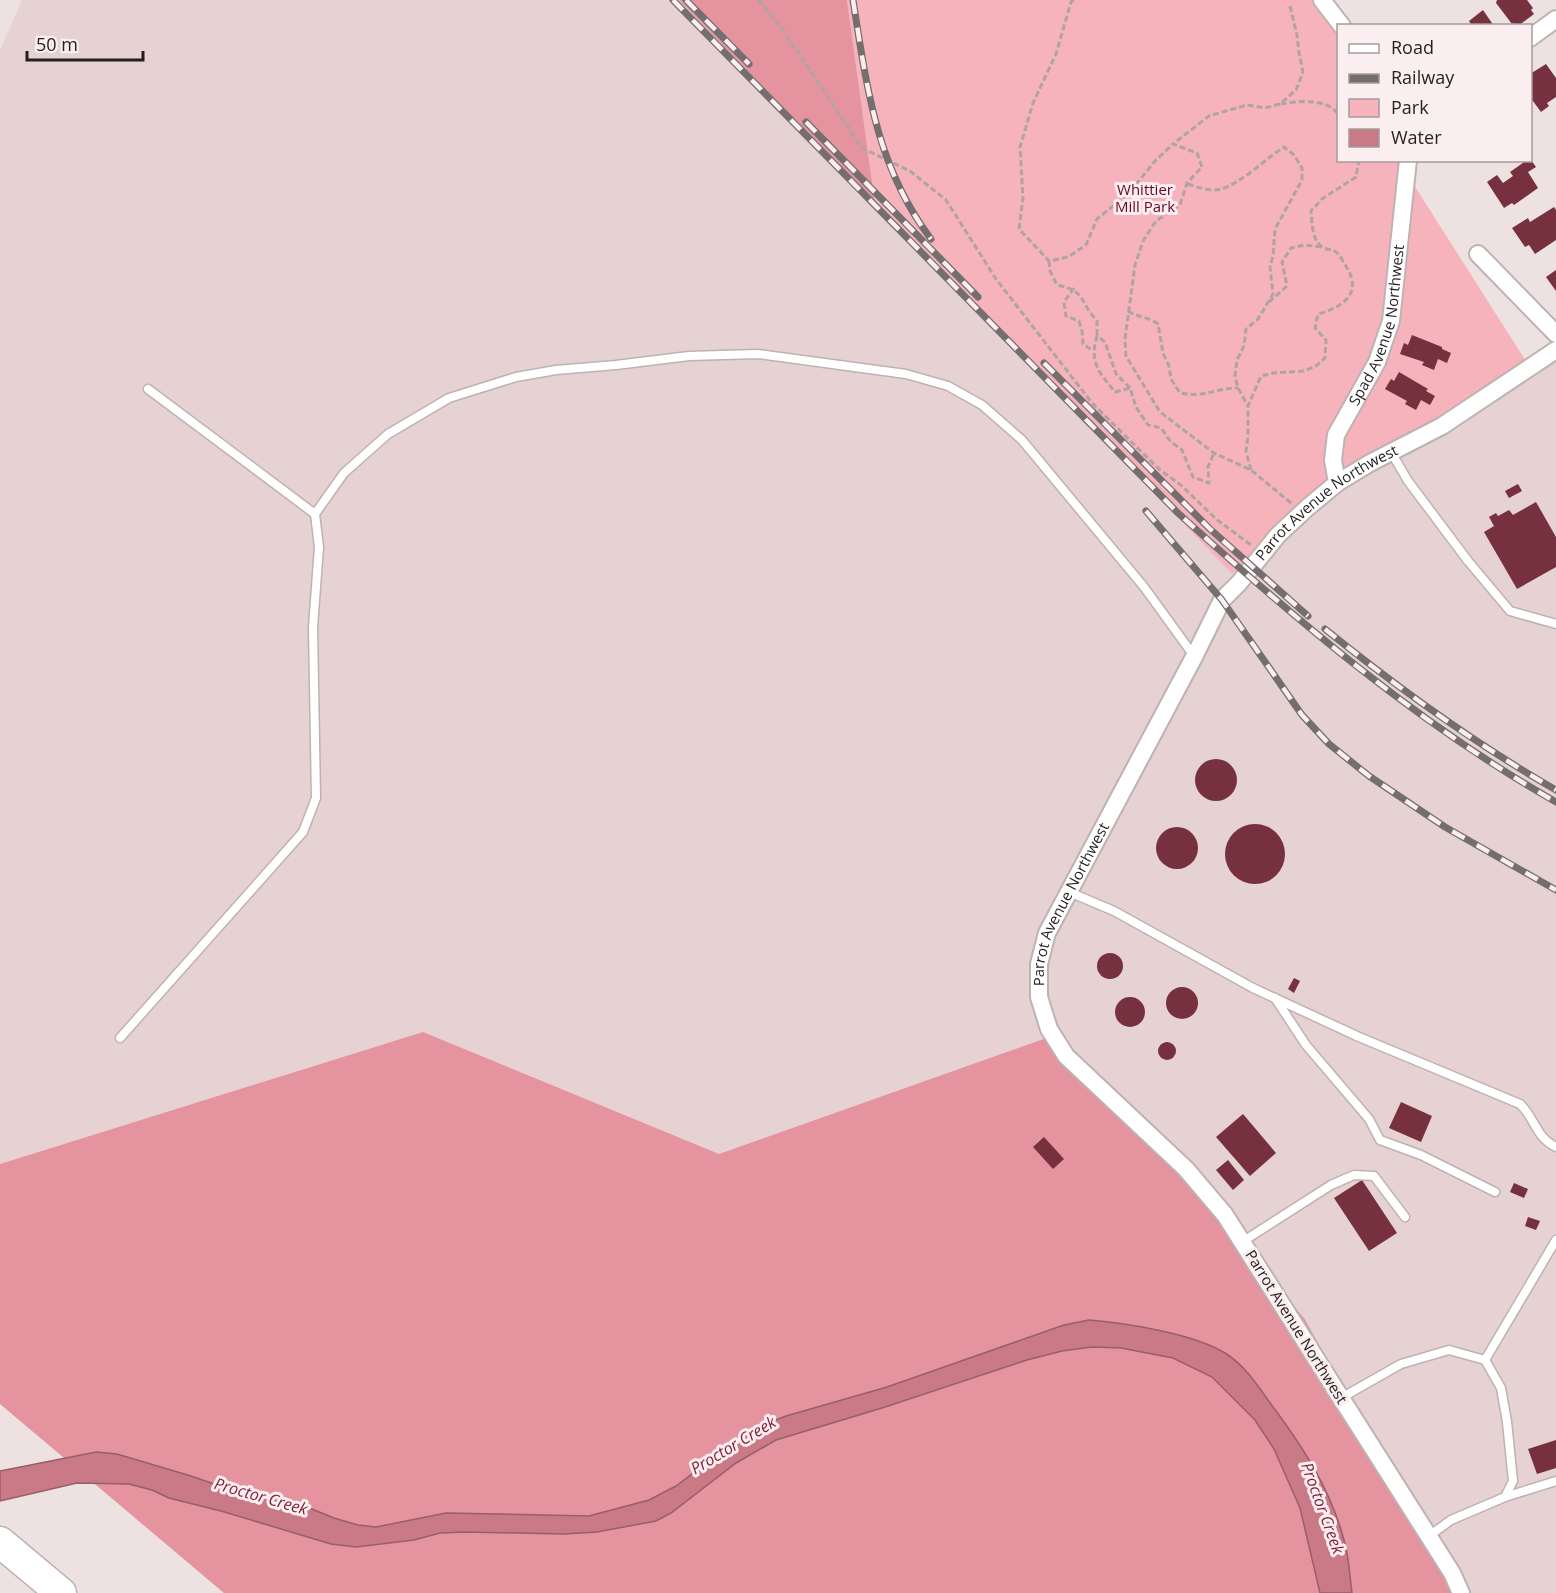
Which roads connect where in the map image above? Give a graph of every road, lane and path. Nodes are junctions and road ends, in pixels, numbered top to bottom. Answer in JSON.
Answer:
{"nodes":[{"id":1,"x":758,"y":0,"type":"edge"},
{"id":2,"x":1074,"y":0,"type":"edge"},
{"id":3,"x":1322,"y":0,"type":"edge"},
{"id":4,"x":1290,"y":6,"type":"dead end"},
{"id":5,"x":1556,"y":20,"type":"edge"},
{"id":6,"x":1340,"y":24,"type":"edge"},
{"id":7,"x":1532,"y":37,"type":"edge"},
{"id":8,"x":1280,"y":104,"type":"junction"},
{"id":9,"x":1337,"y":112,"type":"edge"},
{"id":10,"x":1173,"y":144,"type":"junction"},
{"id":11,"x":1359,"y":162,"type":"edge"},
{"id":12,"x":1408,"y":162,"type":"edge"},
{"id":13,"x":1187,"y":183,"type":"junction"},
{"id":14,"x":1322,"y":247,"type":"junction"},
{"id":15,"x":1478,"y":254,"type":"dead end"},
{"id":16,"x":1049,"y":261,"type":"junction"},
{"id":17,"x":1074,"y":288,"type":"junction"},
{"id":18,"x":1266,"y":306,"type":"junction"},
{"id":19,"x":1128,"y":311,"type":"junction"},
{"id":20,"x":1556,"y":334,"type":"edge"},
{"id":21,"x":1096,"y":336,"type":"junction"},
{"id":22,"x":1093,"y":350,"type":"junction"},
{"id":23,"x":1556,"y":350,"type":"edge"},
{"id":24,"x":1130,"y":388,"type":"junction"},
{"id":25,"x":1238,"y":388,"type":"junction"},
{"id":26,"x":148,"y":389,"type":"dead end"},
{"id":27,"x":1248,"y":406,"type":"junction"},
{"id":28,"x":1391,"y":452,"type":"junction"},
{"id":29,"x":1214,"y":453,"type":"junction"},
{"id":30,"x":1251,"y":470,"type":"junction"},
{"id":31,"x":1337,"y":483,"type":"junction"},
{"id":32,"x":1302,"y":512,"type":"junction"},
{"id":33,"x":315,"y":514,"type":"junction"},
{"id":34,"x":1262,"y":554,"type":"junction"},
{"id":35,"x":1556,"y":624,"type":"edge"},
{"id":36,"x":1194,"y":657,"type":"junction"},
{"id":37,"x":1069,"y":892,"type":"junction"},
{"id":38,"x":1275,"y":998,"type":"junction"},
{"id":39,"x":120,"y":1038,"type":"dead end"},
{"id":40,"x":1556,"y":1147,"type":"edge"},
{"id":41,"x":1495,"y":1192,"type":"dead end"},
{"id":42,"x":1405,"y":1217,"type":"dead end"},
{"id":43,"x":1556,"y":1240,"type":"edge"},
{"id":44,"x":1242,"y":1242,"type":"junction"},
{"id":45,"x":1485,"y":1360,"type":"junction"},
{"id":46,"x":1341,"y":1398,"type":"junction"},
{"id":47,"x":1556,"y":1481,"type":"edge"},
{"id":48,"x":1505,"y":1497,"type":"junction"},
{"id":49,"x":1429,"y":1536,"type":"junction"},
{"id":50,"x":0,"y":1542,"type":"edge"},
{"id":51,"x":55,"y":1588,"type":"edge"},
{"id":52,"x":1461,"y":1593,"type":"edge"}],
"edges":[{"from":1,"to":34,"type":"path"},
{"from":2,"to":16,"type":"path"},
{"from":3,"to":6,"type":"street"},
{"from":4,"to":8,"type":"path"},
{"from":5,"to":7,"type":"street"},
{"from":8,"to":9,"type":"path"},
{"from":8,"to":10,"type":"path"},
{"from":10,"to":13,"type":"path"},
{"from":10,"to":16,"type":"path"},
{"from":11,"to":14,"type":"path"},
{"from":12,"to":31,"type":"street","name":"Spad Avenue Northwest"},
{"from":13,"to":18,"type":"path"},
{"from":13,"to":19,"type":"path"},
{"from":14,"to":18,"type":"path"},
{"from":14,"to":27,"type":"path"},
{"from":15,"to":20,"type":"street"},
{"from":16,"to":17,"type":"path"},
{"from":17,"to":21,"type":"path"},
{"from":17,"to":22,"type":"path"},
{"from":18,"to":25,"type":"path"},
{"from":19,"to":25,"type":"path"},
{"from":19,"to":29,"type":"path"},
{"from":21,"to":22,"type":"path"},
{"from":21,"to":24,"type":"path"},
{"from":22,"to":24,"type":"path"},
{"from":23,"to":28,"type":"street","name":"Parrot Avenue Northwest"},
{"from":24,"to":29,"type":"path"},
{"from":25,"to":27,"type":"path"},
{"from":26,"to":33,"type":"lane"},
{"from":27,"to":30,"type":"path"},
{"from":28,"to":31,"type":"street","name":"Parrot Avenue Northwest"},
{"from":28,"to":35,"type":"lane"},
{"from":29,"to":30,"type":"path"},
{"from":30,"to":32,"type":"path"},
{"from":31,"to":32,"type":"street","name":"Parrot Avenue Northwest"},
{"from":32,"to":34,"type":"street","name":"Parrot Avenue Northwest"},
{"from":33,"to":36,"type":"lane"},
{"from":33,"to":39,"type":"lane"},
{"from":34,"to":36,"type":"street","name":"Parrot Avenue Northwest"},
{"from":36,"to":37,"type":"street","name":"Parrot Avenue Northwest"},
{"from":37,"to":38,"type":"lane"},
{"from":37,"to":44,"type":"street","name":"Parrot Avenue Northwest"},
{"from":38,"to":40,"type":"lane"},
{"from":38,"to":41,"type":"lane"},
{"from":42,"to":44,"type":"lane"},
{"from":43,"to":45,"type":"lane"},
{"from":44,"to":46,"type":"street","name":"Parrot Avenue Northwest"},
{"from":45,"to":46,"type":"lane"},
{"from":45,"to":48,"type":"lane"},
{"from":46,"to":49,"type":"street","name":"Parrot Avenue Northwest"},
{"from":47,"to":48,"type":"lane"},
{"from":48,"to":49,"type":"lane"},
{"from":49,"to":52,"type":"street","name":"Parrot Avenue Northwest"},
{"from":50,"to":51,"type":"highway"}]}
